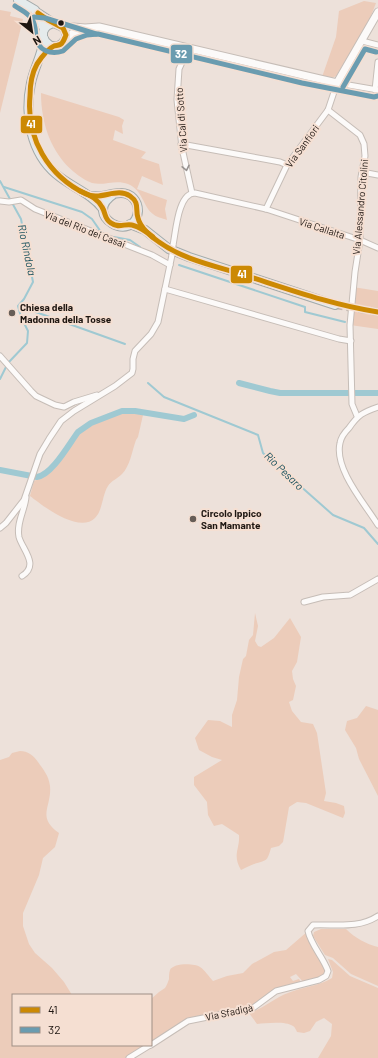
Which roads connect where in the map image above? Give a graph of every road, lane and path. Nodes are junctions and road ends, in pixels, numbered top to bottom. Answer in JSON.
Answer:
{"nodes":[{"id":1,"x":18,"y":0,"type":"edge"},
{"id":2,"x":378,"y":12,"type":"edge"},
{"id":3,"x":38,"y":13,"type":"junction"},
{"id":4,"x":54,"y":23,"type":"junction"},
{"id":5,"x":62,"y":26,"type":"junction"},
{"id":6,"x":85,"y":28,"type":"junction"},
{"id":7,"x":44,"y":29,"type":"junction"},
{"id":8,"x":66,"y":38,"type":"junction"},
{"id":9,"x":44,"y":39,"type":"junction"},
{"id":10,"x":362,"y":41,"type":"junction"},
{"id":11,"x":378,"y":45,"type":"edge"},
{"id":12,"x":54,"y":46,"type":"junction"},
{"id":13,"x":188,"y":49,"type":"junction"},
{"id":14,"x":378,"y":62,"type":"edge"},
{"id":15,"x":38,"y":64,"type":"junction"},
{"id":16,"x":337,"y":83,"type":"junction"},
{"id":17,"x":377,"y":90,"type":"edge"},
{"id":18,"x":328,"y":110,"type":"junction"},
{"id":19,"x":181,"y":144,"type":"junction"},
{"id":20,"x":287,"y":165,"type":"junction"},
{"id":21,"x":362,"y":172,"type":"junction"},
{"id":22,"x":378,"y":174,"type":"edge"},
{"id":23,"x":192,"y":193,"type":"junction"},
{"id":24,"x":114,"y":194,"type":"junction"},
{"id":25,"x":90,"y":196,"type":"junction"},
{"id":26,"x":0,"y":201,"type":"edge"},
{"id":27,"x":103,"y":209,"type":"junction"},
{"id":28,"x":266,"y":209,"type":"junction"},
{"id":29,"x":137,"y":216,"type":"junction"},
{"id":30,"x":130,"y":224,"type":"junction"},
{"id":31,"x":145,"y":230,"type":"junction"},
{"id":32,"x":360,"y":240,"type":"junction"},
{"id":33,"x":378,"y":248,"type":"edge"},
{"id":34,"x":170,"y":265,"type":"junction"},
{"id":35,"x":165,"y":289,"type":"junction"},
{"id":36,"x":335,"y":304,"type":"tunnel mouth"},
{"id":37,"x":350,"y":341,"type":"junction"},
{"id":38,"x":0,"y":356,"type":"edge"},
{"id":39,"x":103,"y":394,"type":"junction"},
{"id":40,"x":378,"y":407,"type":"edge"},
{"id":41,"x":357,"y":416,"type":"junction"},
{"id":42,"x":26,"y":496,"type":"junction"},
{"id":43,"x":378,"y":525,"type":"edge"},
{"id":44,"x":0,"y":528,"type":"edge"},
{"id":45,"x":22,"y":576,"type":"dead end"},
{"id":46,"x":378,"y":579,"type":"edge"},
{"id":47,"x":304,"y":602,"type":"dead end"},
{"id":48,"x":378,"y":916,"type":"edge"},
{"id":49,"x":152,"y":1044,"type":"edge"},
{"id":50,"x":149,"y":1046,"type":"edge"},
{"id":51,"x":129,"y":1058,"type":"edge"}],
"edges":[{"from":1,"to":3,"type":"main road"},
{"from":2,"to":10,"type":"street"},
{"from":3,"to":4,"type":"main road"},
{"from":3,"to":7,"type":"main road"},
{"from":4,"to":5,"type":"main road"},
{"from":4,"to":7,"type":"main road"},
{"from":5,"to":6,"type":"street"},
{"from":5,"to":8,"type":"main road"},
{"from":6,"to":8,"type":"street"},
{"from":6,"to":13,"type":"street"},
{"from":7,"to":9,"type":"main road"},
{"from":8,"to":12,"type":"main road"},
{"from":9,"to":12,"type":"main road"},
{"from":9,"to":15,"type":"main road"},
{"from":10,"to":11,"type":"street"},
{"from":10,"to":16,"type":"street"},
{"from":12,"to":15,"type":"main road"},
{"from":13,"to":16,"type":"street"},
{"from":13,"to":19,"type":"street","name":"Via Cal di Sotto"},
{"from":14,"to":17,"type":"street"},
{"from":15,"to":25,"type":"main road"},
{"from":16,"to":17,"type":"street"},
{"from":16,"to":18,"type":"street","name":"Via Sanfiori"},
{"from":18,"to":20,"type":"street","name":"Via Sanfiori"},
{"from":18,"to":21,"type":"street","name":"Via Alessandro Citolini"},
{"from":19,"to":20,"type":"street"},
{"from":19,"to":23,"type":"street","name":"Via Cal di Sotto","one_way":true},
{"from":20,"to":28,"type":"street","name":"Via Sanfiori"},
{"from":21,"to":22,"type":"street"},
{"from":21,"to":32,"type":"street","name":"Via Alessandro Citolini"},
{"from":23,"to":28,"type":"street","name":"Via Callalta"},
{"from":23,"to":34,"type":"street","bridge":true},
{"from":24,"to":25,"type":"main road"},
{"from":24,"to":27,"type":"main road"},
{"from":24,"to":29,"type":"main road"},
{"from":25,"to":27,"type":"main road"},
{"from":26,"to":34,"type":"street","name":"Via del Rio dei Casai"},
{"from":27,"to":30,"type":"main road"},
{"from":28,"to":32,"type":"street","name":"Via Callalta"},
{"from":29,"to":30,"type":"main road"},
{"from":29,"to":31,"type":"main road"},
{"from":30,"to":31,"type":"main road"},
{"from":31,"to":36,"type":"main road"},
{"from":32,"to":33,"type":"street","name":"Via Callalta"},
{"from":32,"to":37,"type":"street","name":"Via Alessandro Citolini"},
{"from":34,"to":35,"type":"street"},
{"from":35,"to":37,"type":"street"},
{"from":35,"to":39,"type":"street"},
{"from":37,"to":41,"type":"street","name":"Via Alessandro Citolini"},
{"from":38,"to":39,"type":"street"},
{"from":39,"to":42,"type":"street"},
{"from":40,"to":41,"type":"street"},
{"from":41,"to":43,"type":"street"},
{"from":42,"to":44,"type":"street"},
{"from":42,"to":45,"type":"street"},
{"from":46,"to":47,"type":"street"},
{"from":48,"to":49,"type":"street","name":"Via Sfadigà"},
{"from":50,"to":51,"type":"street","name":"Via Sfadigà"}]}
